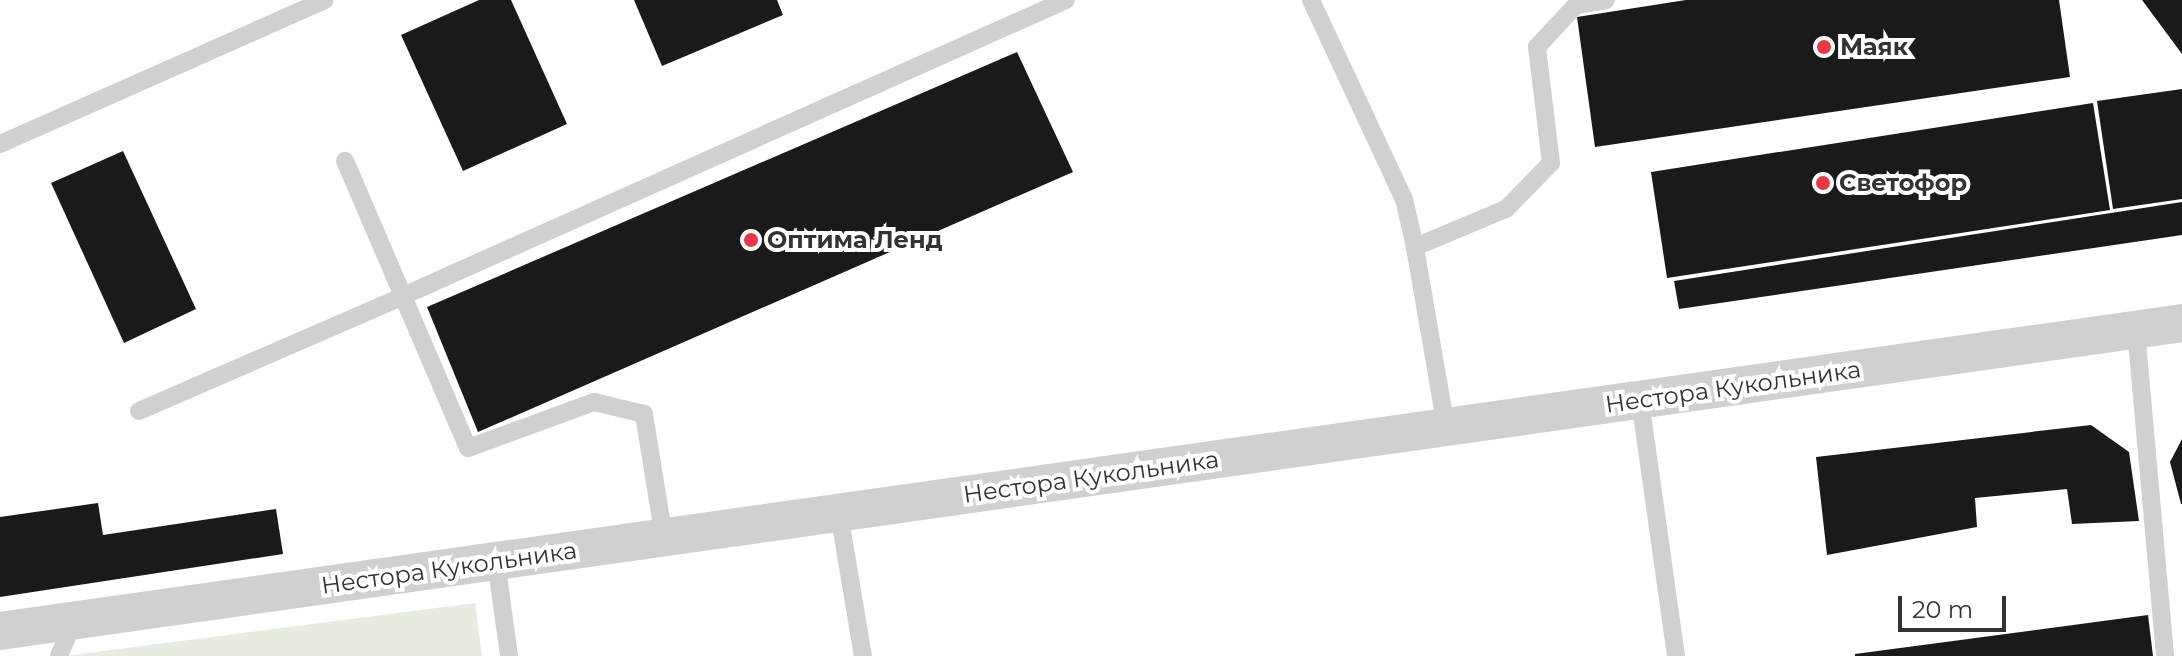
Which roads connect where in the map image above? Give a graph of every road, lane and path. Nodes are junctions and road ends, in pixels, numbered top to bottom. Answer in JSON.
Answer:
{"nodes":[{"id":1,"x":325,"y":0,"type":"edge"},
{"id":2,"x":1066,"y":0,"type":"edge"},
{"id":3,"x":1311,"y":0,"type":"edge"},
{"id":4,"x":1606,"y":0,"type":"edge"},
{"id":5,"x":0,"y":144,"type":"edge"},
{"id":6,"x":345,"y":161,"type":"dead end"},
{"id":7,"x":1415,"y":247,"type":"junction"},
{"id":8,"x":403,"y":296,"type":"junction"},
{"id":9,"x":2182,"y":323,"type":"edge"},
{"id":10,"x":2136,"y":330,"type":"junction"},
{"id":11,"x":1640,"y":400,"type":"junction"},
{"id":12,"x":139,"y":411,"type":"dead end"},
{"id":13,"x":1446,"y":427,"type":"junction"},
{"id":14,"x":839,"y":513,"type":"junction"},
{"id":15,"x":664,"y":538,"type":"junction"},
{"id":16,"x":496,"y":561,"type":"junction"},
{"id":17,"x":74,"y":621,"type":"junction"},
{"id":18,"x":0,"y":631,"type":"edge"},
{"id":19,"x":59,"y":656,"type":"edge"},
{"id":20,"x":509,"y":656,"type":"edge"},
{"id":21,"x":863,"y":656,"type":"edge"},
{"id":22,"x":1676,"y":656,"type":"edge"},
{"id":23,"x":2165,"y":656,"type":"edge"}],
"edges":[{"from":1,"to":5,"type":"lane"},
{"from":2,"to":8,"type":"lane"},
{"from":3,"to":7,"type":"lane"},
{"from":4,"to":7,"type":"lane"},
{"from":6,"to":8,"type":"lane"},
{"from":7,"to":13,"type":"lane"},
{"from":8,"to":12,"type":"lane"},
{"from":8,"to":15,"type":"lane"},
{"from":9,"to":10,"type":"street","name":"Нестора Кукольника"},
{"from":10,"to":11,"type":"street","name":"Нестора Кукольника"},
{"from":10,"to":23,"type":"lane"},
{"from":11,"to":13,"type":"street","name":"Нестора Кукольника"},
{"from":11,"to":22,"type":"lane"},
{"from":13,"to":14,"type":"street","name":"Нестора Кукольника"},
{"from":14,"to":15,"type":"street","name":"Нестора Кукольника"},
{"from":14,"to":21,"type":"lane"},
{"from":15,"to":16,"type":"street","name":"Нестора Кукольника"},
{"from":16,"to":17,"type":"street","name":"Нестора Кукольника"},
{"from":16,"to":20,"type":"lane"},
{"from":17,"to":18,"type":"street","name":"Нестора Кукольника"},
{"from":17,"to":19,"type":"lane"}]}
